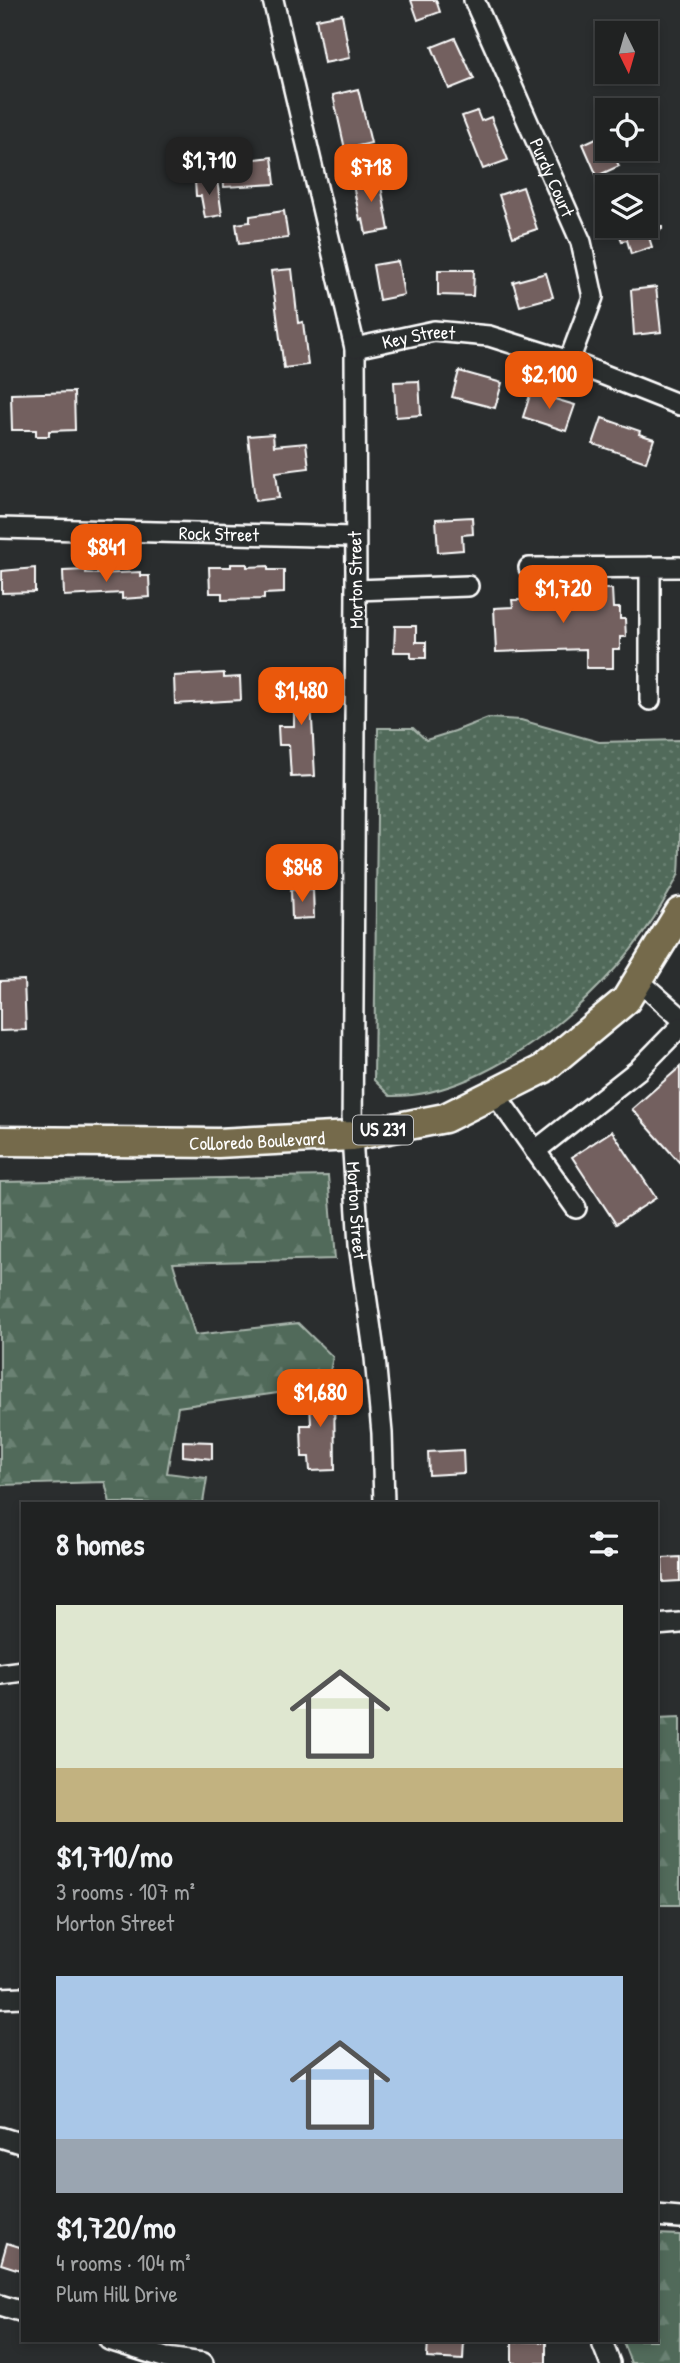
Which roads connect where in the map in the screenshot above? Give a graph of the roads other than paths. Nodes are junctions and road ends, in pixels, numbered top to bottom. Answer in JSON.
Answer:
{"nodes":[{"id":1,"x":273,"y":0,"type":"edge"},
{"id":2,"x":474,"y":0,"type":"edge"},
{"id":3,"x":355,"y":348,"type":"junction"},
{"id":4,"x":569,"y":361,"type":"junction"},
{"id":5,"x":680,"y":405,"type":"edge"},
{"id":6,"x":0,"y":528,"type":"edge"},
{"id":7,"x":354,"y":537,"type":"junction"},
{"id":8,"x":650,"y":567,"type":"junction"},
{"id":9,"x":680,"y":567,"type":"edge"},
{"id":10,"x":529,"y":568,"type":"dead end"},
{"id":11,"x":468,"y":586,"type":"dead end"},
{"id":12,"x":356,"y":590,"type":"junction"},
{"id":13,"x":650,"y":700,"type":"dead end"},
{"id":14,"x":680,"y":912,"type":"edge"},
{"id":15,"x":638,"y":980,"type":"junction"},
{"id":16,"x":680,"y":1017,"type":"edge"},
{"id":17,"x":680,"y":1027,"type":"edge"},
{"id":18,"x":495,"y":1094,"type":"junction"},
{"id":19,"x":352,"y":1136,"type":"junction"},
{"id":20,"x":0,"y":1141,"type":"edge"},
{"id":21,"x":535,"y":1151,"type":"junction"},
{"id":22,"x":576,"y":1208,"type":"dead end"},
{"id":23,"x":384,"y":1502,"type":"edge"},
{"id":24,"x":680,"y":1623,"type":"edge"},
{"id":25,"x":658,"y":1625,"type":"edge"},
{"id":26,"x":21,"y":1671,"type":"edge"},
{"id":27,"x":0,"y":1674,"type":"edge"},
{"id":28,"x":21,"y":1997,"type":"edge"},
{"id":29,"x":0,"y":1998,"type":"edge"},
{"id":30,"x":0,"y":2137,"type":"edge"},
{"id":31,"x":21,"y":2143,"type":"edge"},
{"id":32,"x":658,"y":2216,"type":"edge"},
{"id":33,"x":680,"y":2218,"type":"edge"},
{"id":34,"x":0,"y":2305,"type":"edge"},
{"id":35,"x":21,"y":2311,"type":"edge"},
{"id":36,"x":114,"y":2342,"type":"edge"},
{"id":37,"x":602,"y":2342,"type":"edge"},
{"id":38,"x":203,"y":2363,"type":"edge"},
{"id":39,"x":610,"y":2363,"type":"edge"}],
"edges":[{"from":1,"to":3,"type":"street","name":"Morton Street"},
{"from":2,"to":4,"type":"street","name":"Purdy Court"},
{"from":3,"to":4,"type":"street","name":"Key Street"},
{"from":3,"to":7,"type":"street","name":"Morton Street"},
{"from":4,"to":5,"type":"street","name":"Key Street"},
{"from":6,"to":7,"type":"street","name":"Rock Street"},
{"from":7,"to":12,"type":"street","name":"Morton Street"},
{"from":8,"to":9,"type":"street"},
{"from":8,"to":10,"type":"street"},
{"from":8,"to":13,"type":"street"},
{"from":11,"to":12,"type":"street"},
{"from":12,"to":19,"type":"street","name":"Morton Street"},
{"from":14,"to":15,"type":"highway","name":"Colloredo Boulevard","number":"US 231"},
{"from":15,"to":16,"type":"street"},
{"from":15,"to":18,"type":"highway","name":"Colloredo Boulevard","number":"US 231"},
{"from":17,"to":21,"type":"street"},
{"from":18,"to":19,"type":"highway","name":"Colloredo Boulevard","number":"US 231"},
{"from":18,"to":21,"type":"street"},
{"from":19,"to":20,"type":"highway","name":"Colloredo Boulevard","number":"US 231"},
{"from":19,"to":23,"type":"street","name":"Morton Street"},
{"from":21,"to":22,"type":"street"},
{"from":24,"to":25,"type":"street"},
{"from":26,"to":27,"type":"street"},
{"from":28,"to":29,"type":"street"},
{"from":30,"to":31,"type":"street"},
{"from":32,"to":33,"type":"street"},
{"from":34,"to":35,"type":"street"},
{"from":36,"to":38,"type":"street"},
{"from":37,"to":39,"type":"street"}]}
